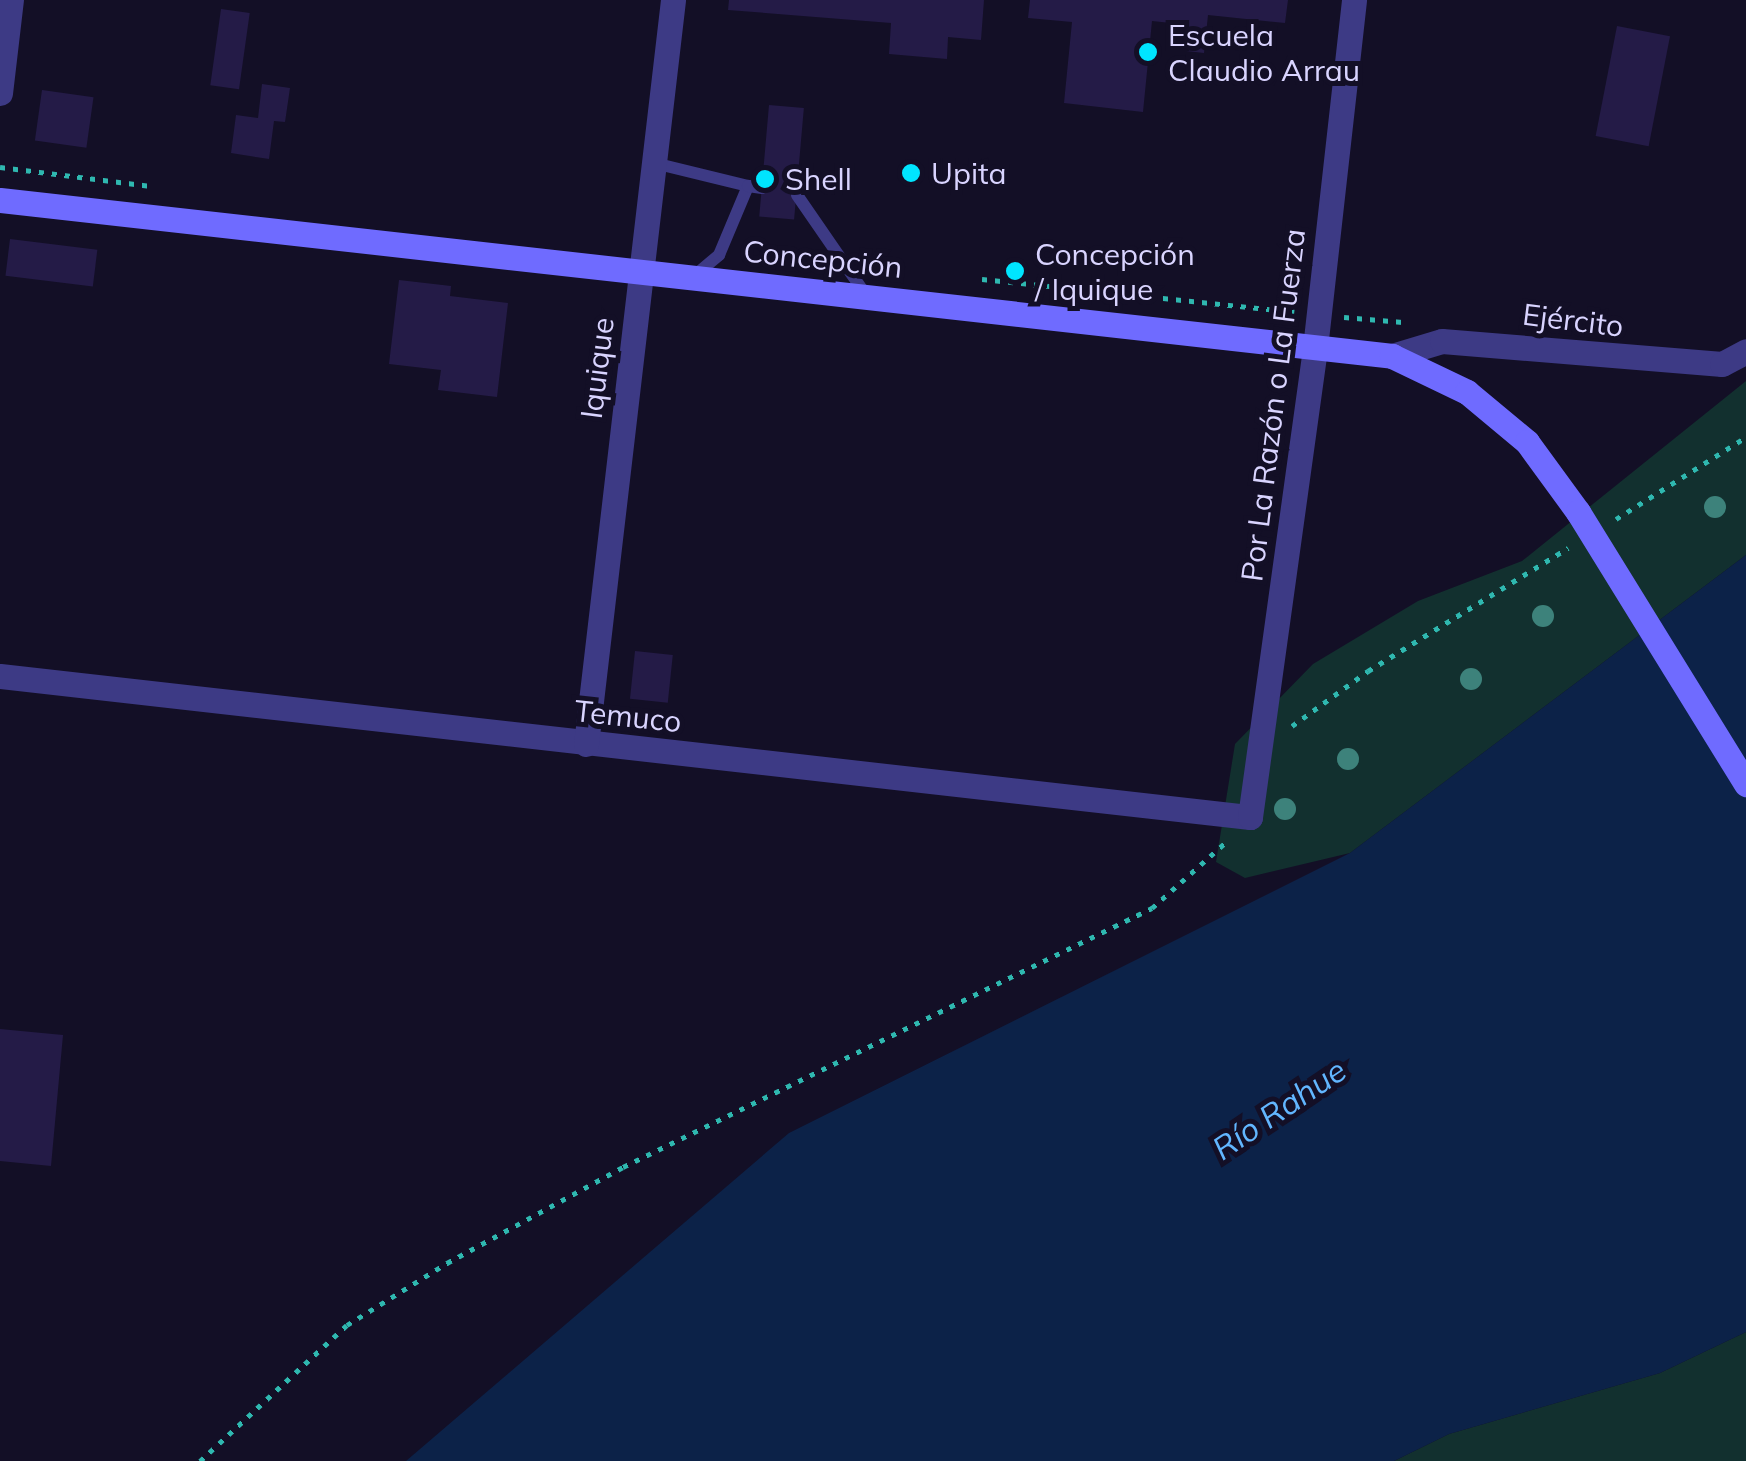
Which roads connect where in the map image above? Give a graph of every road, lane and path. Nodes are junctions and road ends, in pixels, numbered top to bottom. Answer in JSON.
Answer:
{"nodes":[{"id":1,"x":11,"y":0,"type":"edge"},
{"id":2,"x":673,"y":0,"type":"edge"},
{"id":3,"x":1354,"y":0,"type":"edge"},
{"id":4,"x":0,"y":94,"type":"edge"},
{"id":5,"x":654,"y":163,"type":"junction"},
{"id":6,"x":797,"y":195,"type":"dead end"},
{"id":7,"x":0,"y":200,"type":"edge"},
{"id":8,"x":641,"y":272,"type":"junction"},
{"id":9,"x":692,"y":278,"type":"junction"},
{"id":10,"x":867,"y":296,"type":"junction"},
{"id":11,"x":1315,"y":348,"type":"junction"},
{"id":12,"x":1746,"y":350,"type":"edge"},
{"id":13,"x":1392,"y":356,"type":"junction"},
{"id":14,"x":1746,"y":437,"type":"edge"},
{"id":15,"x":1606,"y":525,"type":"dead end"},
{"id":16,"x":1572,"y":546,"type":"dead end"},
{"id":17,"x":0,"y":676,"type":"edge"},
{"id":18,"x":1284,"y":732,"type":"dead end"},
{"id":19,"x":586,"y":744,"type":"junction"},
{"id":20,"x":1746,"y":784,"type":"edge"},
{"id":21,"x":1250,"y":817,"type":"junction"},
{"id":22,"x":200,"y":1461,"type":"edge"}],
"edges":[{"from":1,"to":4,"type":"street"},
{"from":2,"to":5,"type":"street","name":"Iquique"},
{"from":3,"to":11,"type":"street","name":"Por La Razón o La Fuerza"},
{"from":5,"to":8,"type":"street","name":"Iquique"},
{"from":5,"to":9,"type":"lane"},
{"from":6,"to":10,"type":"lane"},
{"from":7,"to":8,"type":"main road","name":"Concepción"},
{"from":8,"to":9,"type":"main road","name":"Concepción"},
{"from":8,"to":19,"type":"street","name":"Iquique"},
{"from":9,"to":10,"type":"main road","name":"Concepción"},
{"from":10,"to":11,"type":"main road","name":"Concepción"},
{"from":11,"to":13,"type":"main road","name":"Concepción"},
{"from":11,"to":21,"type":"street","name":"Por La Razón o La Fuerza"},
{"from":12,"to":13,"type":"street","name":"Ejército"},
{"from":13,"to":20,"type":"main road","name":"Concepción","bridge":true},
{"from":14,"to":15,"type":"path"},
{"from":16,"to":18,"type":"path"},
{"from":17,"to":19,"type":"street","name":"Temuco"},
{"from":19,"to":21,"type":"street","name":"Temuco"},
{"from":21,"to":22,"type":"path"}]}
